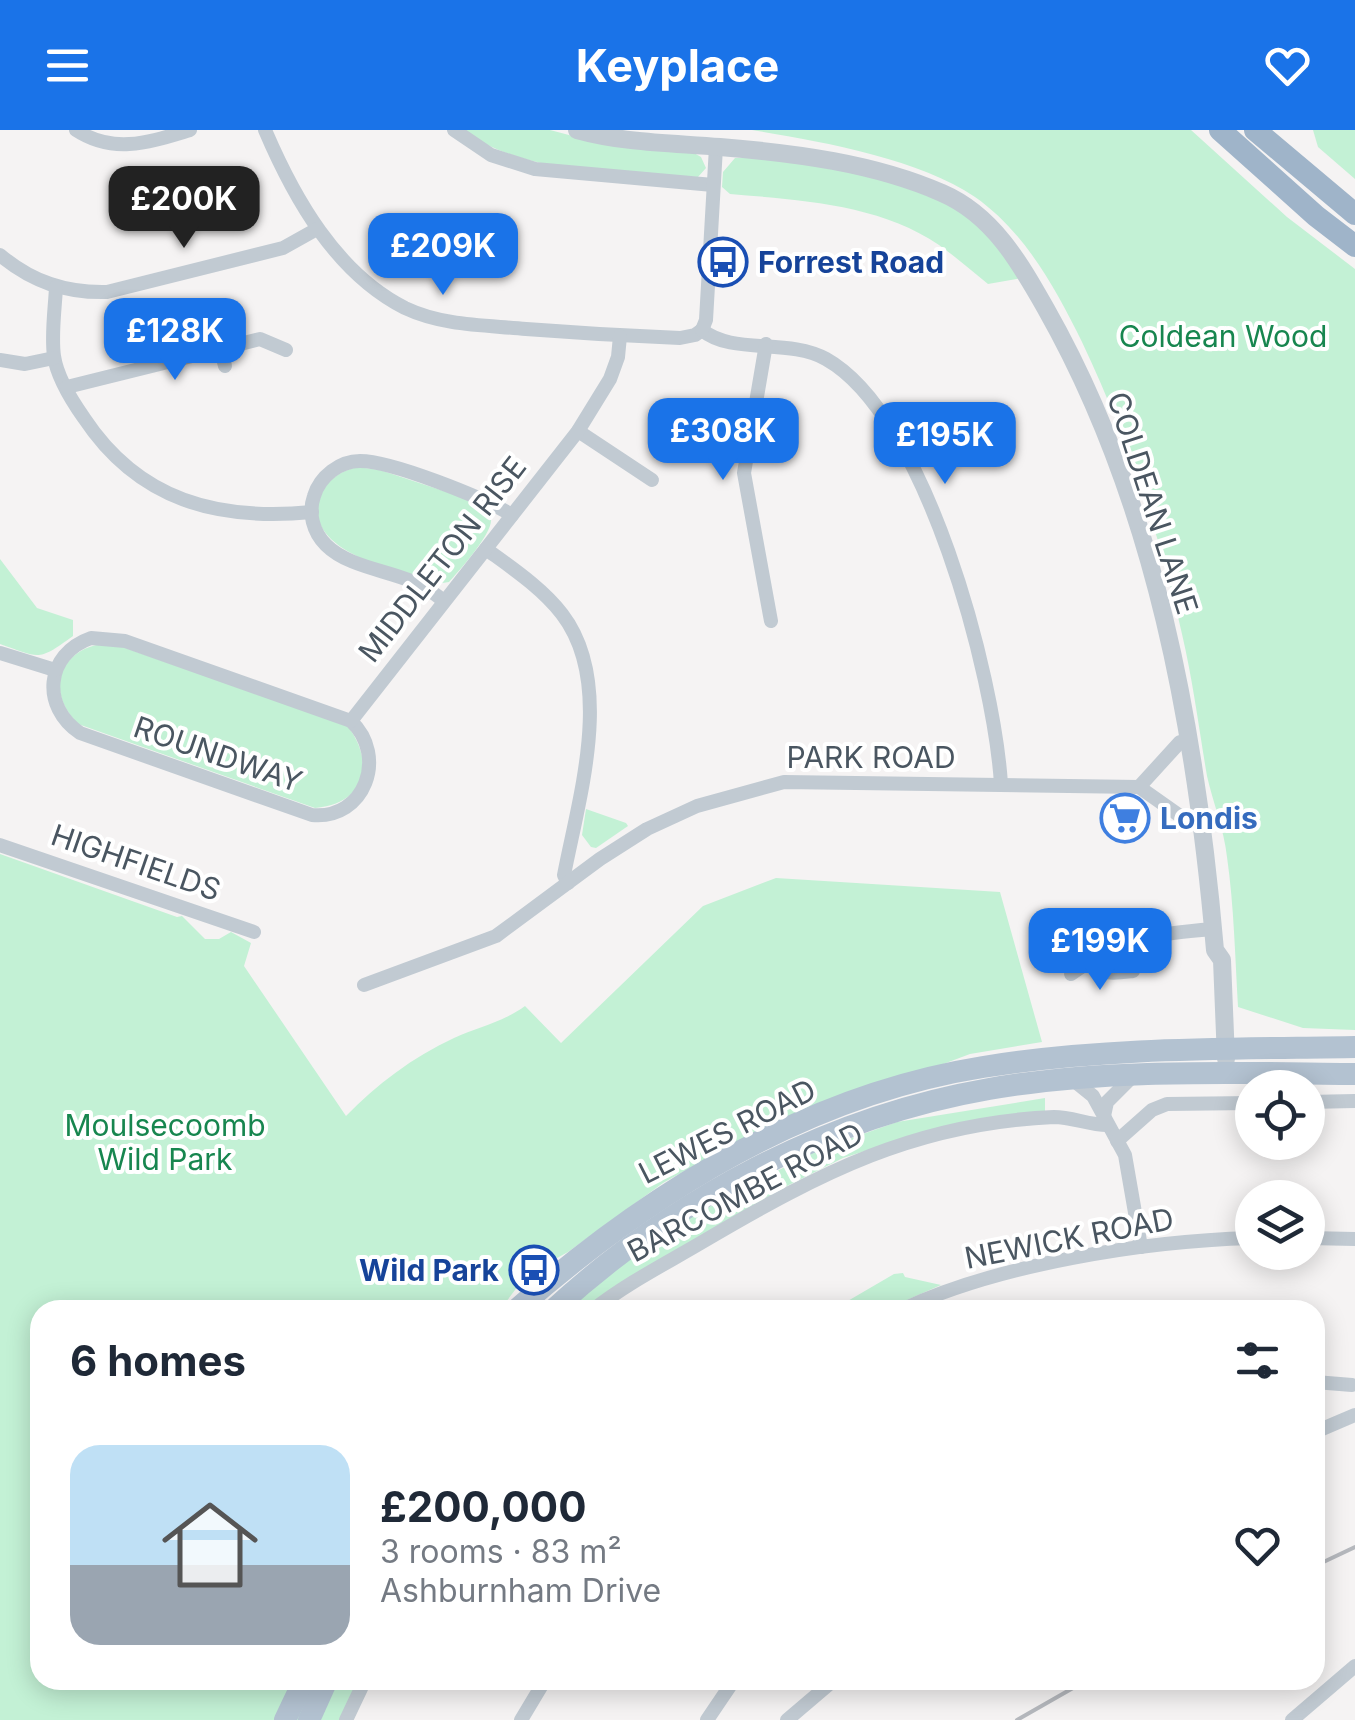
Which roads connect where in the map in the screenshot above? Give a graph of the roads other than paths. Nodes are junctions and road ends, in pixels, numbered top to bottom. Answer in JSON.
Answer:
{"nodes":[{"id":1,"x":76,"y":130,"type":"edge"},
{"id":2,"x":190,"y":130,"type":"edge"},
{"id":3,"x":265,"y":130,"type":"edge"},
{"id":4,"x":454,"y":130,"type":"edge"},
{"id":5,"x":577,"y":130,"type":"edge"},
{"id":6,"x":1220,"y":130,"type":"edge"},
{"id":7,"x":1255,"y":130,"type":"edge"},
{"id":8,"x":716,"y":146,"type":"junction"},
{"id":9,"x":713,"y":185,"type":"junction"},
{"id":10,"x":1355,"y":214,"type":"edge"},
{"id":11,"x":317,"y":229,"type":"junction"},
{"id":12,"x":1355,"y":246,"type":"edge"},
{"id":13,"x":0,"y":255,"type":"edge"},
{"id":14,"x":56,"y":287,"type":"junction"},
{"id":15,"x":702,"y":330,"type":"junction"},
{"id":16,"x":620,"y":336,"type":"junction"},
{"id":17,"x":766,"y":344,"type":"junction"},
{"id":18,"x":221,"y":350,"type":"junction"},
{"id":19,"x":286,"y":350,"type":"dead end"},
{"id":20,"x":54,"y":358,"type":"junction"},
{"id":21,"x":0,"y":360,"type":"edge"},
{"id":22,"x":225,"y":366,"type":"dead end"},
{"id":23,"x":66,"y":387,"type":"junction"},
{"id":24,"x":578,"y":432,"type":"junction"},
{"id":25,"x":652,"y":480,"type":"dead end"},
{"id":26,"x":312,"y":512,"type":"junction"},
{"id":27,"x":512,"y":516,"type":"junction"},
{"id":28,"x":486,"y":549,"type":"junction"},
{"id":29,"x":444,"y":601,"type":"junction"},
{"id":30,"x":771,"y":621,"type":"dead end"},
{"id":31,"x":0,"y":653,"type":"edge"},
{"id":32,"x":55,"y":670,"type":"junction"},
{"id":33,"x":350,"y":721,"type":"junction"},
{"id":34,"x":1190,"y":740,"type":"junction"},
{"id":35,"x":1001,"y":784,"type":"junction"},
{"id":36,"x":1139,"y":787,"type":"junction"},
{"id":37,"x":1202,"y":824,"type":"junction"},
{"id":38,"x":572,"y":842,"type":"junction"},
{"id":39,"x":0,"y":846,"type":"edge"},
{"id":40,"x":600,"y":859,"type":"junction"},
{"id":41,"x":568,"y":883,"type":"junction"},
{"id":42,"x":1214,"y":929,"type":"junction"},
{"id":43,"x":254,"y":932,"type":"dead end"},
{"id":44,"x":1088,"y":962,"type":"junction"},
{"id":45,"x":1133,"y":971,"type":"dead end"},
{"id":46,"x":1071,"y":974,"type":"dead end"},
{"id":47,"x":364,"y":985,"type":"dead end"},
{"id":48,"x":1355,"y":1047,"type":"edge"},
{"id":49,"x":1219,"y":1049,"type":"junction"},
{"id":50,"x":981,"y":1067,"type":"junction"},
{"id":51,"x":1218,"y":1074,"type":"junction"},
{"id":52,"x":1355,"y":1074,"type":"edge"},
{"id":53,"x":1132,"y":1077,"type":"junction"},
{"id":54,"x":1069,"y":1080,"type":"junction"},
{"id":55,"x":1355,"y":1101,"type":"edge"},
{"id":56,"x":1235,"y":1102,"type":"edge"},
{"id":57,"x":1325,"y":1102,"type":"edge"},
{"id":58,"x":1105,"y":1121,"type":"junction"},
{"id":59,"x":1118,"y":1141,"type":"junction"},
{"id":60,"x":1235,"y":1239,"type":"edge"},
{"id":61,"x":1325,"y":1239,"type":"edge"},
{"id":62,"x":1355,"y":1240,"type":"edge"},
{"id":63,"x":1141,"y":1247,"type":"junction"},
{"id":64,"x":527,"y":1300,"type":"edge"},
{"id":65,"x":564,"y":1300,"type":"edge"},
{"id":66,"x":608,"y":1300,"type":"edge"},
{"id":67,"x":923,"y":1300,"type":"edge"},
{"id":68,"x":1325,"y":1383,"type":"edge"},
{"id":69,"x":1352,"y":1385,"type":"dead end"},
{"id":70,"x":1355,"y":1415,"type":"edge"},
{"id":71,"x":1325,"y":1428,"type":"edge"},
{"id":72,"x":1355,"y":1666,"type":"edge"},
{"id":73,"x":300,"y":1690,"type":"edge"},
{"id":74,"x":322,"y":1690,"type":"edge"},
{"id":75,"x":361,"y":1690,"type":"edge"},
{"id":76,"x":539,"y":1690,"type":"edge"},
{"id":77,"x":727,"y":1690,"type":"edge"},
{"id":78,"x":822,"y":1690,"type":"edge"},
{"id":79,"x":286,"y":1720,"type":"edge"},
{"id":80,"x":309,"y":1720,"type":"edge"},
{"id":81,"x":346,"y":1720,"type":"edge"},
{"id":82,"x":520,"y":1720,"type":"edge"},
{"id":83,"x":706,"y":1720,"type":"edge"},
{"id":84,"x":787,"y":1720,"type":"edge"},
{"id":85,"x":1292,"y":1720,"type":"edge"}],
"edges":[{"from":1,"to":2,"type":"street"},
{"from":3,"to":11,"type":"street"},
{"from":4,"to":9,"type":"street"},
{"from":5,"to":8,"type":"street","name":"COLDEAN LANE"},
{"from":6,"to":12,"type":"highway"},
{"from":7,"to":10,"type":"highway"},
{"from":8,"to":9,"type":"street"},
{"from":8,"to":34,"type":"street","name":"COLDEAN LANE"},
{"from":9,"to":15,"type":"street"},
{"from":11,"to":14,"type":"street"},
{"from":11,"to":16,"type":"street"},
{"from":13,"to":14,"type":"street"},
{"from":14,"to":20,"type":"street"},
{"from":15,"to":16,"type":"street"},
{"from":15,"to":17,"type":"street"},
{"from":16,"to":24,"type":"street","name":"MIDDLETON RISE"},
{"from":17,"to":30,"type":"street"},
{"from":17,"to":35,"type":"street"},
{"from":18,"to":19,"type":"street"},
{"from":18,"to":22,"type":"street"},
{"from":18,"to":23,"type":"street"},
{"from":20,"to":21,"type":"street"},
{"from":20,"to":23,"type":"street"},
{"from":23,"to":26,"type":"street"},
{"from":24,"to":25,"type":"street"},
{"from":24,"to":27,"type":"street","name":"MIDDLETON RISE"},
{"from":26,"to":27,"type":"street"},
{"from":26,"to":29,"type":"street"},
{"from":27,"to":28,"type":"street","name":"MIDDLETON RISE"},
{"from":28,"to":29,"type":"street","name":"MIDDLETON RISE"},
{"from":28,"to":38,"type":"street"},
{"from":29,"to":33,"type":"street","name":"MIDDLETON RISE"},
{"from":31,"to":32,"type":"street"},
{"from":32,"to":33,"type":"street"},
{"from":32,"to":33,"type":"street","name":"ROUNDWAY"},
{"from":34,"to":36,"type":"street"},
{"from":34,"to":37,"type":"street","name":"COLDEAN LANE"},
{"from":35,"to":36,"type":"street","name":"PARK ROAD"},
{"from":35,"to":40,"type":"street","name":"PARK ROAD"},
{"from":36,"to":37,"type":"street"},
{"from":37,"to":42,"type":"street","name":"COLDEAN LANE"},
{"from":38,"to":40,"type":"street"},
{"from":38,"to":41,"type":"street"},
{"from":39,"to":43,"type":"street","name":"HIGHFIELDS"},
{"from":40,"to":41,"type":"street","name":"PARK ROAD"},
{"from":41,"to":47,"type":"street","name":"PARK ROAD"},
{"from":42,"to":44,"type":"street"},
{"from":42,"to":49,"type":"street","name":"COLDEAN LANE"},
{"from":44,"to":45,"type":"street"},
{"from":44,"to":46,"type":"street"},
{"from":48,"to":49,"type":"main road","name":"LEWES ROAD"},
{"from":49,"to":50,"type":"main road","name":"LEWES ROAD"},
{"from":49,"to":51,"type":"street","name":"COLDEAN LANE"},
{"from":50,"to":54,"type":"main road"},
{"from":50,"to":64,"type":"main road","name":"LEWES ROAD"},
{"from":51,"to":52,"type":"main road","name":"LEWES ROAD"},
{"from":51,"to":53,"type":"main road","name":"LEWES ROAD"},
{"from":53,"to":54,"type":"main road","name":"LEWES ROAD"},
{"from":53,"to":58,"type":"street"},
{"from":54,"to":58,"type":"street"},
{"from":54,"to":65,"type":"main road","name":"LEWES ROAD"},
{"from":55,"to":57,"type":"street"},
{"from":56,"to":59,"type":"street"},
{"from":58,"to":59,"type":"street"},
{"from":58,"to":66,"type":"street","name":"BARCOMBE ROAD"},
{"from":59,"to":63,"type":"street"},
{"from":60,"to":63,"type":"street","name":"NEWICK ROAD"},
{"from":61,"to":62,"type":"street"},
{"from":63,"to":67,"type":"street","name":"NEWICK ROAD"},
{"from":68,"to":69,"type":"street"},
{"from":70,"to":71,"type":"street"},
{"from":72,"to":85,"type":"street"},
{"from":73,"to":79,"type":"main road"},
{"from":74,"to":80,"type":"main road"},
{"from":75,"to":81,"type":"street"},
{"from":76,"to":82,"type":"street"},
{"from":77,"to":83,"type":"street"},
{"from":78,"to":84,"type":"street"}]}
